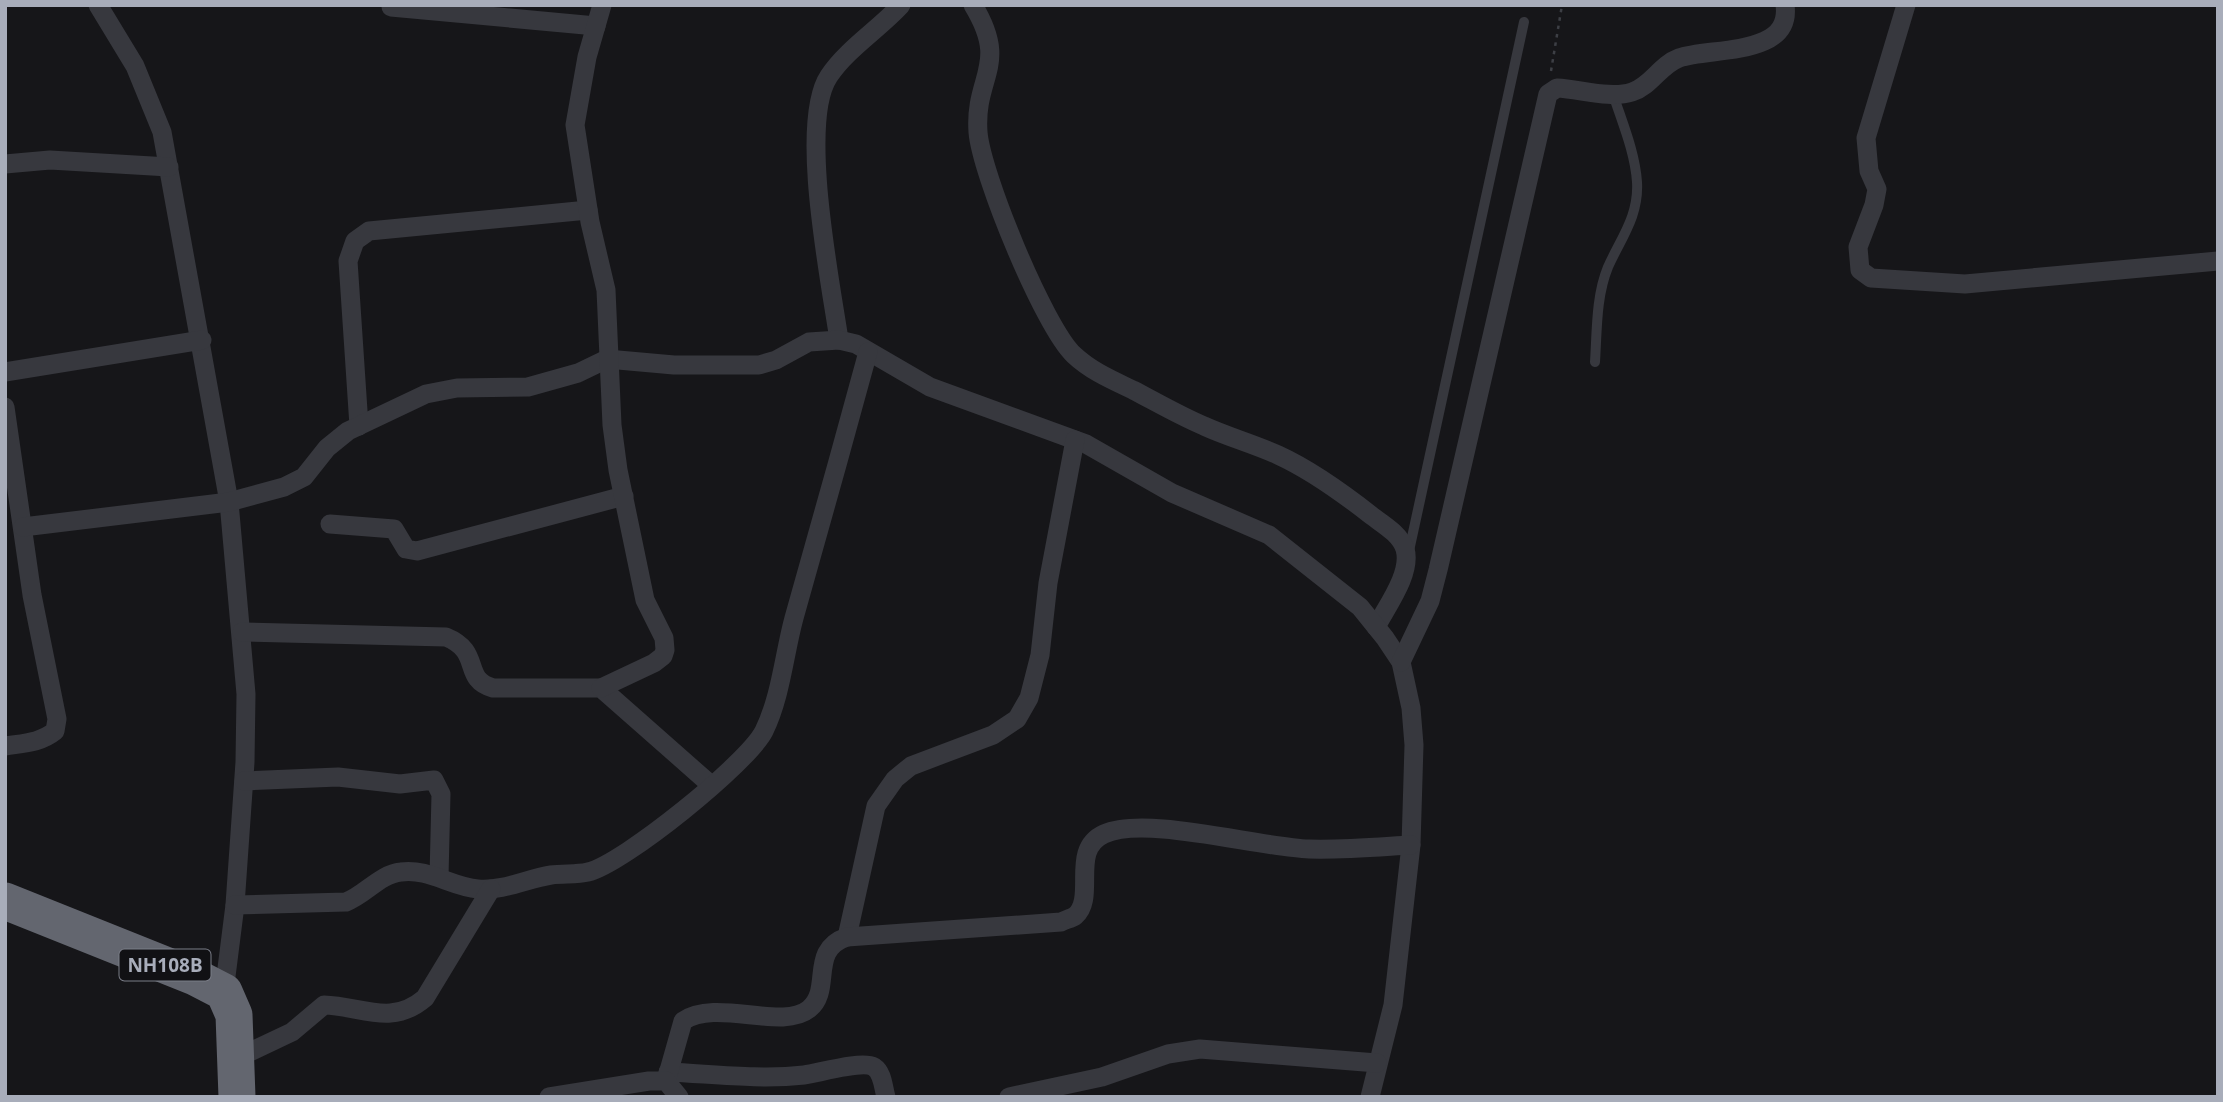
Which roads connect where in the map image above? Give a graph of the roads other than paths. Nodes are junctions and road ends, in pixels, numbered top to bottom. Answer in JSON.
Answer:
{"nodes":[{"id":1,"x":98,"y":5,"type":"edge"},
{"id":2,"x":602,"y":5,"type":"edge"},
{"id":3,"x":901,"y":5,"type":"edge"},
{"id":4,"x":973,"y":5,"type":"edge"},
{"id":5,"x":1785,"y":5,"type":"edge"},
{"id":6,"x":1906,"y":5,"type":"edge"},
{"id":7,"x":390,"y":7,"type":"edge"},
{"id":8,"x":1524,"y":22,"type":"dead end"},
{"id":9,"x":596,"y":26,"type":"junction"},
{"id":10,"x":1613,"y":93,"type":"junction"},
{"id":11,"x":5,"y":164,"type":"edge"},
{"id":12,"x":169,"y":167,"type":"junction"},
{"id":13,"x":588,"y":210,"type":"junction"},
{"id":14,"x":2218,"y":261,"type":"edge"},
{"id":15,"x":202,"y":340,"type":"junction"},
{"id":16,"x":839,"y":340,"type":"junction"},
{"id":17,"x":868,"y":352,"type":"junction"},
{"id":18,"x":607,"y":359,"type":"junction"},
{"id":19,"x":1595,"y":362,"type":"dead end"},
{"id":20,"x":5,"y":372,"type":"edge"},
{"id":21,"x":5,"y":407,"type":"edge"},
{"id":22,"x":359,"y":426,"type":"junction"},
{"id":23,"x":1075,"y":440,"type":"junction"},
{"id":24,"x":624,"y":496,"type":"junction"},
{"id":25,"x":229,"y":502,"type":"junction"},
{"id":26,"x":330,"y":524,"type":"dead end"},
{"id":27,"x":23,"y":527,"type":"junction"},
{"id":28,"x":1405,"y":569,"type":"junction"},
{"id":29,"x":1376,"y":627,"type":"junction"},
{"id":30,"x":243,"y":632,"type":"junction"},
{"id":31,"x":1401,"y":662,"type":"junction"},
{"id":32,"x":601,"y":688,"type":"junction"},
{"id":33,"x":5,"y":746,"type":"edge"},
{"id":34,"x":244,"y":781,"type":"junction"},
{"id":35,"x":711,"y":785,"type":"junction"},
{"id":36,"x":1411,"y":845,"type":"junction"},
{"id":37,"x":439,"y":877,"type":"junction"},
{"id":38,"x":491,"y":889,"type":"junction"},
{"id":39,"x":5,"y":901,"type":"edge"},
{"id":40,"x":235,"y":905,"type":"junction"},
{"id":41,"x":847,"y":937,"type":"junction"},
{"id":42,"x":224,"y":992,"type":"junction"},
{"id":43,"x":237,"y":1058,"type":"junction"},
{"id":44,"x":1377,"y":1063,"type":"junction"},
{"id":45,"x":667,"y":1077,"type":"junction"},
{"id":46,"x":590,"y":1093,"type":"edge"},
{"id":47,"x":237,"y":1097,"type":"edge"},
{"id":48,"x":550,"y":1097,"type":"edge"},
{"id":49,"x":679,"y":1097,"type":"edge"},
{"id":50,"x":886,"y":1097,"type":"edge"},
{"id":51,"x":1009,"y":1097,"type":"edge"},
{"id":52,"x":1370,"y":1097,"type":"edge"}],
"edges":[{"from":1,"to":12,"type":"street"},
{"from":2,"to":9,"type":"street"},
{"from":3,"to":16,"type":"street"},
{"from":4,"to":28,"type":"street"},
{"from":5,"to":10,"type":"street"},
{"from":6,"to":14,"type":"street"},
{"from":7,"to":9,"type":"street"},
{"from":8,"to":28,"type":"lane"},
{"from":9,"to":13,"type":"street"},
{"from":10,"to":19,"type":"lane"},
{"from":10,"to":31,"type":"street"},
{"from":11,"to":12,"type":"street"},
{"from":12,"to":15,"type":"street"},
{"from":13,"to":18,"type":"street"},
{"from":13,"to":22,"type":"street"},
{"from":15,"to":20,"type":"street"},
{"from":15,"to":25,"type":"street"},
{"from":16,"to":17,"type":"street"},
{"from":16,"to":18,"type":"street"},
{"from":17,"to":23,"type":"street"},
{"from":17,"to":35,"type":"street"},
{"from":18,"to":22,"type":"street"},
{"from":18,"to":24,"type":"street"},
{"from":21,"to":27,"type":"street"},
{"from":22,"to":25,"type":"street"},
{"from":23,"to":29,"type":"street"},
{"from":23,"to":41,"type":"street"},
{"from":24,"to":26,"type":"street"},
{"from":24,"to":32,"type":"street"},
{"from":25,"to":27,"type":"street"},
{"from":25,"to":30,"type":"street"},
{"from":27,"to":33,"type":"street"},
{"from":28,"to":29,"type":"street"},
{"from":29,"to":31,"type":"street"},
{"from":30,"to":32,"type":"street"},
{"from":30,"to":34,"type":"street"},
{"from":31,"to":36,"type":"street"},
{"from":32,"to":35,"type":"street"},
{"from":34,"to":37,"type":"street"},
{"from":34,"to":40,"type":"street"},
{"from":35,"to":38,"type":"street"},
{"from":36,"to":41,"type":"street"},
{"from":36,"to":44,"type":"street"},
{"from":37,"to":38,"type":"street"},
{"from":37,"to":40,"type":"street"},
{"from":38,"to":43,"type":"street"},
{"from":39,"to":42,"type":"highway","number":"NH108B"},
{"from":40,"to":42,"type":"street"},
{"from":41,"to":45,"type":"street"},
{"from":42,"to":43,"type":"highway","number":"NH108B"},
{"from":43,"to":47,"type":"highway","number":"NH108B"},
{"from":44,"to":51,"type":"street"},
{"from":44,"to":52,"type":"street"},
{"from":45,"to":46,"type":"street"},
{"from":45,"to":49,"type":"street"},
{"from":45,"to":50,"type":"street"},
{"from":46,"to":48,"type":"street"}]}
